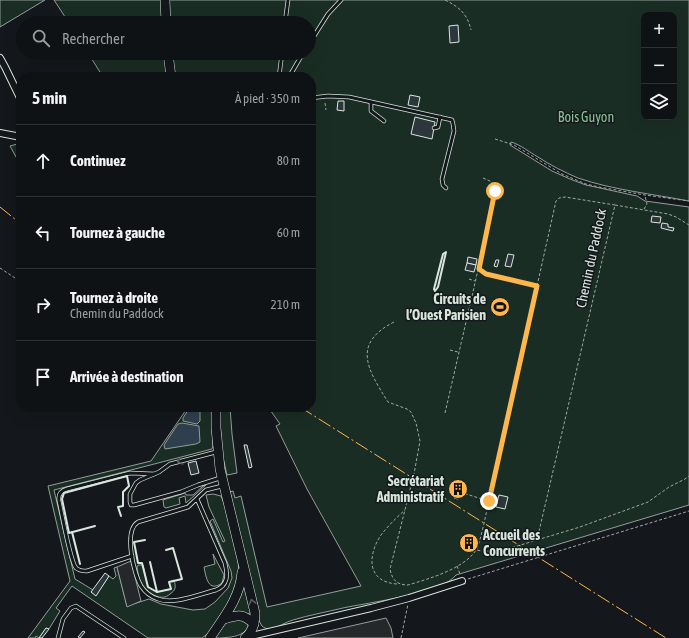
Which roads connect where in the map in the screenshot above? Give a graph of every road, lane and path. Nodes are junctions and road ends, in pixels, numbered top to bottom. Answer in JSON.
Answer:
{"nodes":[{"id":1,"x":165,"y":0,"type":"edge"},
{"id":2,"x":288,"y":0,"type":"edge"},
{"id":3,"x":340,"y":0,"type":"edge"},
{"id":4,"x":445,"y":0,"type":"edge"},
{"id":5,"x":166,"y":16,"type":"edge"},
{"id":6,"x":286,"y":16,"type":"edge"},
{"id":7,"x":471,"y":30,"type":"dead end"},
{"id":8,"x":316,"y":33,"type":"edge"},
{"id":9,"x":0,"y":58,"type":"edge"},
{"id":10,"x":169,"y":60,"type":"edge"},
{"id":11,"x":281,"y":60,"type":"edge"},
{"id":12,"x":300,"y":60,"type":"edge"},
{"id":13,"x":170,"y":72,"type":"edge"},
{"id":14,"x":280,"y":72,"type":"edge"},
{"id":15,"x":292,"y":72,"type":"edge"},
{"id":16,"x":16,"y":89,"type":"edge"},
{"id":17,"x":324,"y":96,"type":"junction"},
{"id":18,"x":316,"y":97,"type":"edge"},
{"id":19,"x":371,"y":102,"type":"junction"},
{"id":20,"x":326,"y":110,"type":"dead end"},
{"id":21,"x":440,"y":117,"type":"junction"},
{"id":22,"x":384,"y":121,"type":"dead end"},
{"id":23,"x":434,"y":128,"type":"dead end"},
{"id":24,"x":0,"y":134,"type":"edge"},
{"id":25,"x":16,"y":136,"type":"edge"},
{"id":26,"x":495,"y":139,"type":"dead end"},
{"id":27,"x":483,"y":178,"type":"dead end"},
{"id":28,"x":446,"y":188,"type":"dead end"},
{"id":29,"x":645,"y":195,"type":"junction"},
{"id":30,"x":689,"y":201,"type":"edge"},
{"id":31,"x":615,"y":205,"type":"junction"},
{"id":32,"x":644,"y":209,"type":"junction"},
{"id":33,"x":689,"y":224,"type":"edge"},
{"id":34,"x":0,"y":268,"type":"edge"},
{"id":35,"x":478,"y":268,"type":"junction"},
{"id":36,"x":16,"y":279,"type":"edge"},
{"id":37,"x":469,"y":279,"type":"dead end"},
{"id":38,"x":475,"y":281,"type":"junction"},
{"id":39,"x":537,"y":286,"type":"junction"},
{"id":40,"x":394,"y":322,"type":"dead end"},
{"id":41,"x":450,"y":350,"type":"dead end"},
{"id":42,"x":459,"y":352,"type":"junction"},
{"id":43,"x":216,"y":412,"type":"edge"},
{"id":44,"x":445,"y":413,"type":"dead end"},
{"id":45,"x":218,"y":452,"type":"junction"},
{"id":46,"x":154,"y":474,"type":"junction"},
{"id":47,"x":689,"y":476,"type":"edge"},
{"id":48,"x":223,"y":482,"type":"junction"},
{"id":49,"x":460,"y":492,"type":"dead end"},
{"id":50,"x":197,"y":499,"type":"junction"},
{"id":51,"x":489,"y":501,"type":"junction"},
{"id":52,"x":405,"y":510,"type":"junction"},
{"id":53,"x":689,"y":511,"type":"edge"},
{"id":54,"x":537,"y":540,"type":"junction"},
{"id":55,"x":476,"y":550,"type":"junction"},
{"id":56,"x":132,"y":556,"type":"junction"},
{"id":57,"x":457,"y":566,"type":"junction"},
{"id":58,"x":243,"y":567,"type":"junction"},
{"id":59,"x":462,"y":581,"type":"junction"},
{"id":60,"x":399,"y":584,"type":"junction"},
{"id":61,"x":409,"y":598,"type":"junction"},
{"id":62,"x":224,"y":619,"type":"junction"},
{"id":63,"x":254,"y":624,"type":"junction"},
{"id":64,"x":58,"y":638,"type":"edge"},
{"id":65,"x":124,"y":638,"type":"edge"},
{"id":66,"x":210,"y":638,"type":"edge"},
{"id":67,"x":246,"y":638,"type":"edge"},
{"id":68,"x":401,"y":638,"type":"edge"}],
"edges":[{"from":1,"to":5,"type":"main road"},
{"from":2,"to":6,"type":"lane"},
{"from":3,"to":8,"type":"lane"},
{"from":4,"to":7,"type":"path"},
{"from":9,"to":16,"type":"street"},
{"from":10,"to":13,"type":"main road"},
{"from":11,"to":14,"type":"lane"},
{"from":12,"to":15,"type":"lane"},
{"from":17,"to":18,"type":"lane"},
{"from":17,"to":19,"type":"lane"},
{"from":17,"to":20,"type":"path"},
{"from":19,"to":21,"type":"lane"},
{"from":19,"to":22,"type":"lane"},
{"from":21,"to":23,"type":"lane"},
{"from":21,"to":28,"type":"lane"},
{"from":24,"to":25,"type":"street"},
{"from":26,"to":29,"type":"path"},
{"from":27,"to":35,"type":"path"},
{"from":29,"to":30,"type":"path"},
{"from":29,"to":32,"type":"path"},
{"from":31,"to":32,"type":"path"},
{"from":31,"to":39,"type":"path","name":"Chemin du Paddock"},
{"from":31,"to":54,"type":"path","name":"Chemin du Paddock"},
{"from":32,"to":33,"type":"path"},
{"from":34,"to":36,"type":"path"},
{"from":35,"to":38,"type":"path"},
{"from":35,"to":39,"type":"path"},
{"from":37,"to":38,"type":"path"},
{"from":38,"to":42,"type":"path"},
{"from":39,"to":51,"type":"path","name":"Chemin du Paddock"},
{"from":40,"to":52,"type":"path"},
{"from":41,"to":42,"type":"path"},
{"from":42,"to":44,"type":"path"},
{"from":43,"to":45,"type":"main road"},
{"from":45,"to":46,"type":"lane","one_way":true},
{"from":45,"to":48,"type":"main road"},
{"from":46,"to":48,"type":"lane"},
{"from":46,"to":56,"type":"lane"},
{"from":47,"to":54,"type":"path"},
{"from":48,"to":50,"type":"lane"},
{"from":48,"to":58,"type":"main road"},
{"from":49,"to":51,"type":"path"},
{"from":50,"to":56,"type":"lane"},
{"from":50,"to":56,"type":"lane"},
{"from":51,"to":55,"type":"path","name":"Chemin du Paddock"},
{"from":52,"to":60,"type":"path"},
{"from":52,"to":60,"type":"path"},
{"from":53,"to":59,"type":"path"},
{"from":54,"to":55,"type":"path"},
{"from":55,"to":57,"type":"path"},
{"from":57,"to":59,"type":"path"},
{"from":57,"to":60,"type":"path"},
{"from":58,"to":62,"type":"main road"},
{"from":63,"to":58,"type":"main road","one_way":true},
{"from":59,"to":61,"type":"street"},
{"from":61,"to":67,"type":"street"},
{"from":61,"to":68,"type":"path"},
{"from":62,"to":63,"type":"main road"},
{"from":62,"to":66,"type":"main road"},
{"from":63,"to":67,"type":"main road"},
{"from":64,"to":65,"type":"lane"}]}
